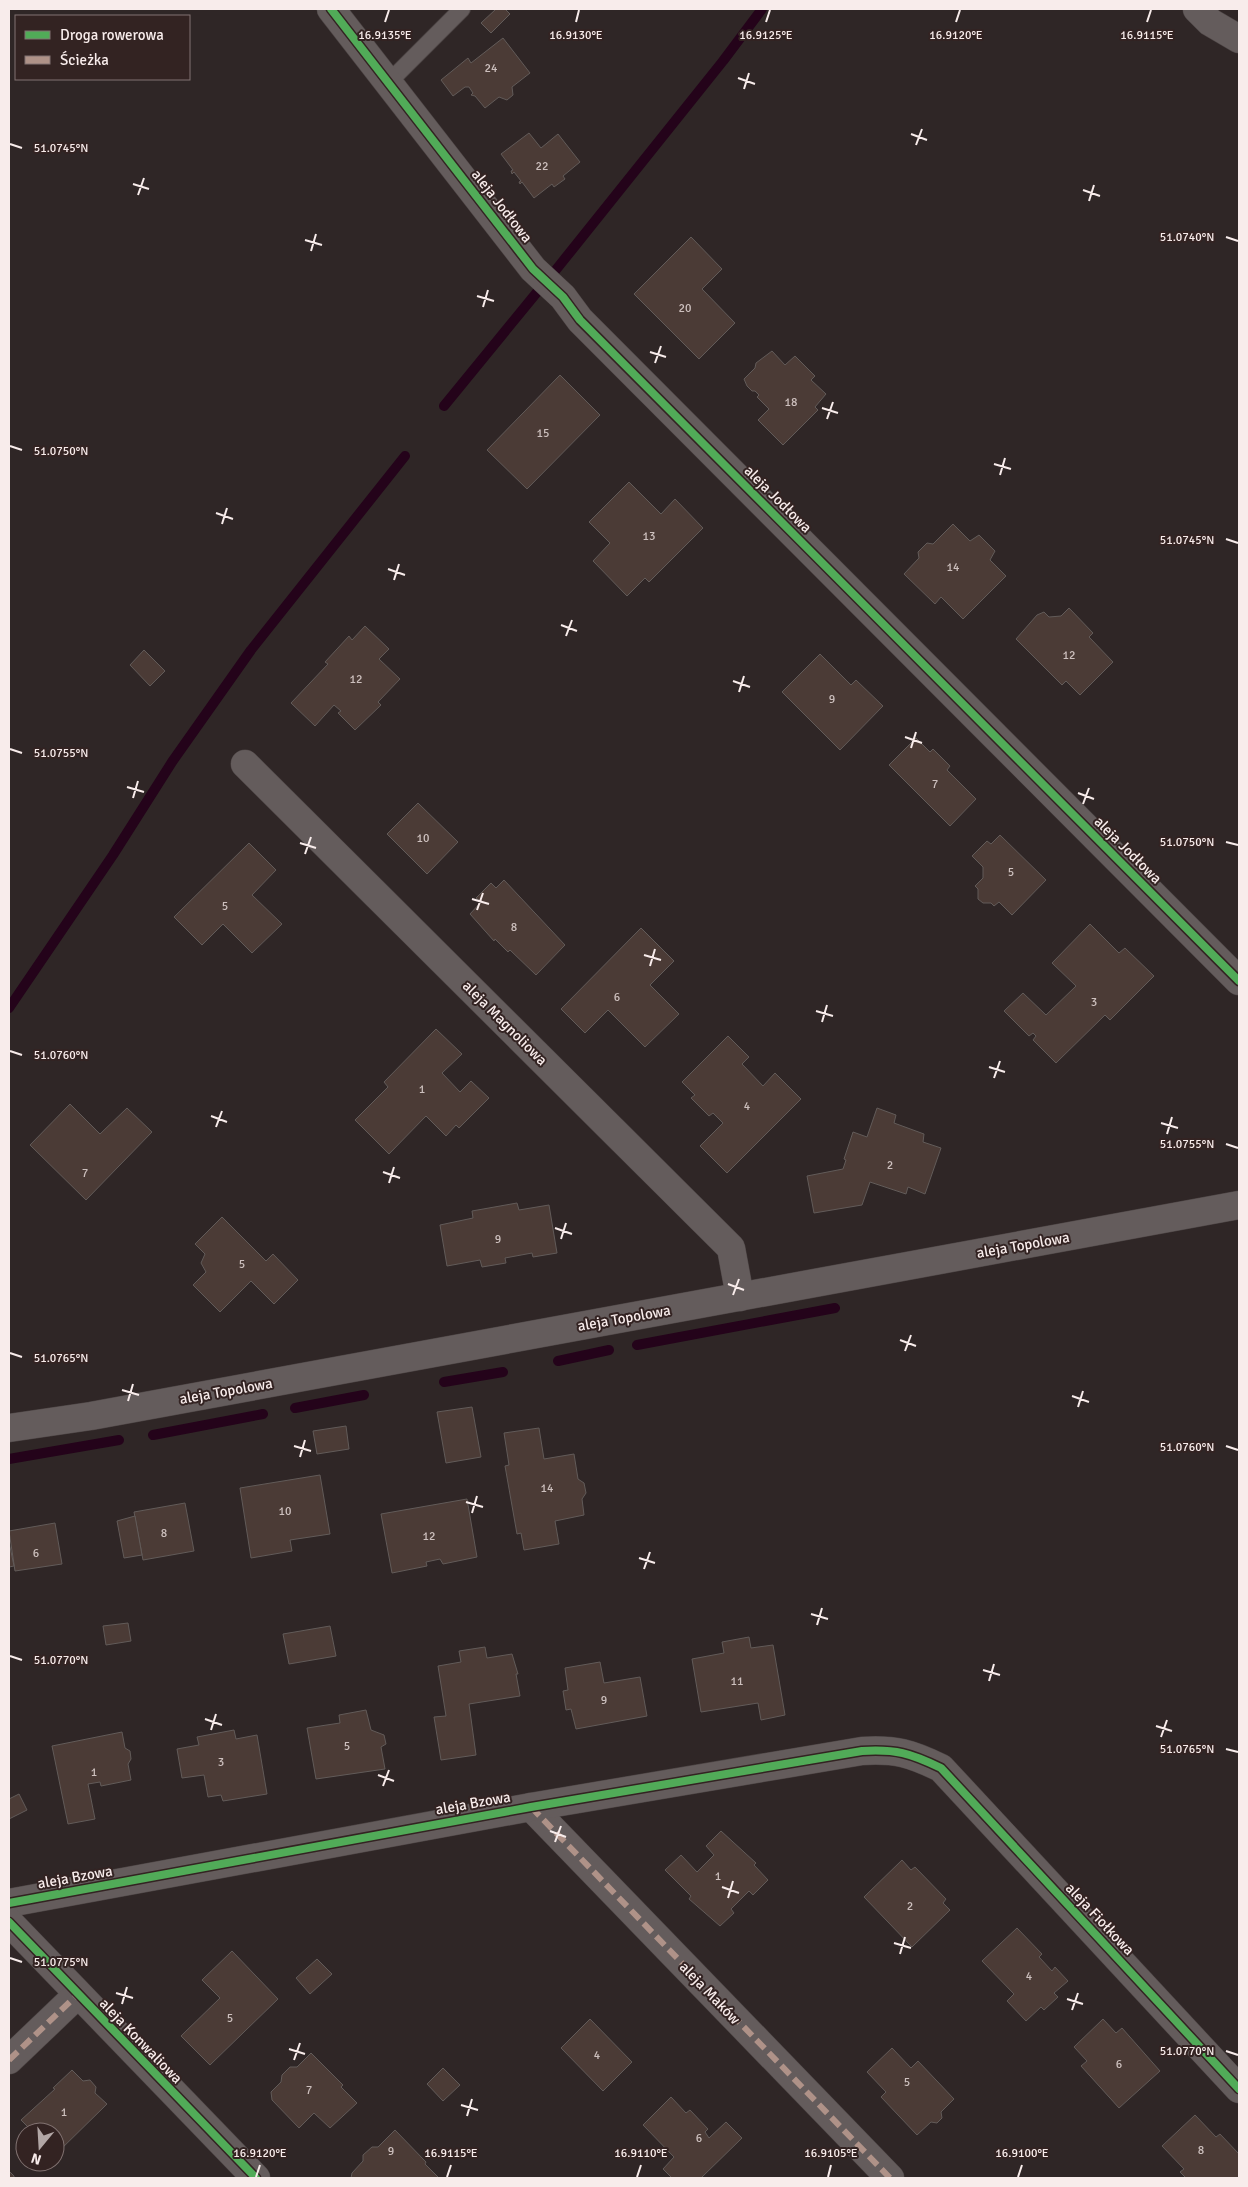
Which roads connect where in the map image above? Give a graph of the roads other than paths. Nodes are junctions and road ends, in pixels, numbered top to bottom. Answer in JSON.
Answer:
{"nodes":[{"id":1,"x":330,"y":9,"type":"edge"},
{"id":2,"x":462,"y":9,"type":"edge"},
{"id":3,"x":1197,"y":9,"type":"edge"},
{"id":4,"x":1239,"y":39,"type":"edge"},
{"id":5,"x":388,"y":82,"type":"junction"},
{"id":6,"x":244,"y":764,"type":"dead end"},
{"id":7,"x":1239,"y":981,"type":"edge"},
{"id":8,"x":1239,"y":1205,"type":"edge"},
{"id":9,"x":740,"y":1297,"type":"junction"},
{"id":10,"x":9,"y":1428,"type":"edge"},
{"id":11,"x":941,"y":1768,"type":"joint"},
{"id":12,"x":531,"y":1807,"type":"junction"},
{"id":13,"x":9,"y":1903,"type":"edge"},
{"id":14,"x":9,"y":1922,"type":"edge"},
{"id":15,"x":77,"y":1995,"type":"junction"},
{"id":16,"x":9,"y":2060,"type":"edge"},
{"id":17,"x":1239,"y":2089,"type":"edge"},
{"id":18,"x":256,"y":2178,"type":"edge"},
{"id":19,"x":890,"y":2178,"type":"edge"}],
"edges":[{"from":1,"to":5,"type":"street","name":"aleja Jodłowa"},
{"from":2,"to":5,"type":"lane"},
{"from":3,"to":4,"type":"street"},
{"from":5,"to":7,"type":"street","name":"aleja Jodłowa"},
{"from":6,"to":9,"type":"street","name":"aleja Magnoliowa"},
{"from":8,"to":9,"type":"street","name":"aleja Topolowa"},
{"from":9,"to":10,"type":"street","name":"aleja Topolowa"},
{"from":11,"to":12,"type":"street","name":"aleja Bzowa"},
{"from":11,"to":17,"type":"street","name":"aleja Fiołkowa"},
{"from":12,"to":13,"type":"street","name":"aleja Bzowa"},
{"from":12,"to":19,"type":"street","name":"aleja Maków"},
{"from":14,"to":15,"type":"street","name":"aleja Konwaliowa"},
{"from":15,"to":16,"type":"street"},
{"from":15,"to":18,"type":"street","name":"aleja Konwaliowa"}]}
